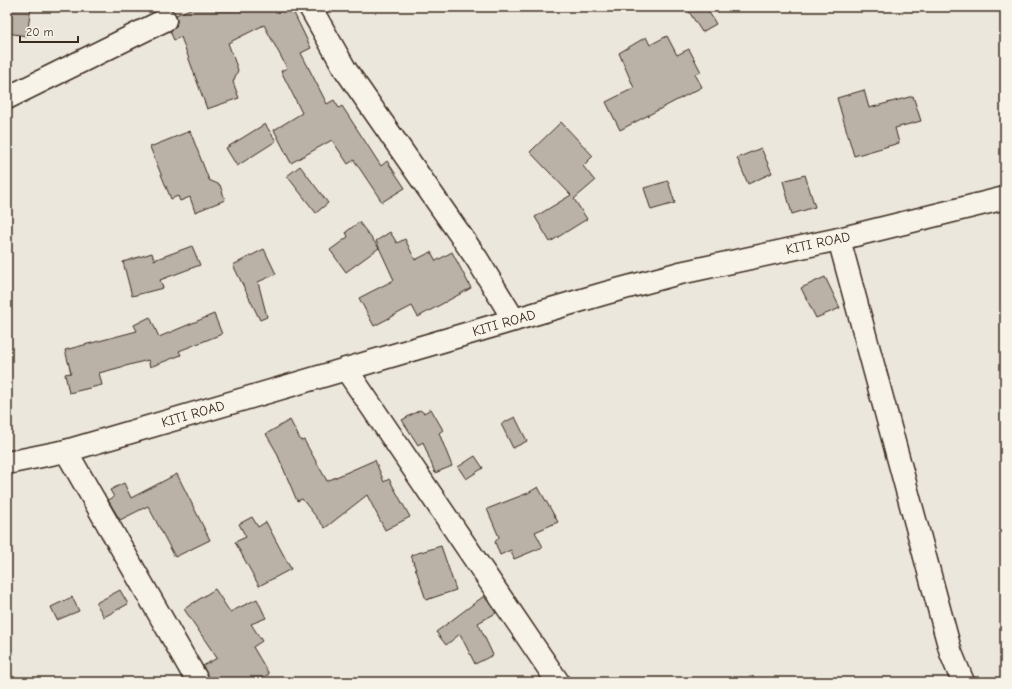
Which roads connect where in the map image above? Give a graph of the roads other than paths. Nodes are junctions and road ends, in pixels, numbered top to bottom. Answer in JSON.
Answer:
{"nodes":[{"id":1,"x":310,"y":7,"type":"edge"},
{"id":2,"x":165,"y":20,"type":"dead end"},
{"id":3,"x":7,"y":98,"type":"edge"},
{"id":4,"x":1005,"y":198,"type":"edge"},
{"id":5,"x":839,"y":239,"type":"junction"},
{"id":6,"x":514,"y":320,"type":"junction"},
{"id":7,"x":346,"y":369,"type":"junction"},
{"id":8,"x":66,"y":450,"type":"junction"},
{"id":9,"x":7,"y":463,"type":"edge"},
{"id":10,"x":198,"y":682,"type":"edge"},
{"id":11,"x":558,"y":682,"type":"edge"},
{"id":12,"x":963,"y":682,"type":"edge"}],
"edges":[{"from":1,"to":6,"type":"street"},
{"from":2,"to":3,"type":"street"},
{"from":4,"to":5,"type":"street","name":"KITI ROAD"},
{"from":5,"to":6,"type":"street","name":"KITI ROAD"},
{"from":5,"to":12,"type":"street"},
{"from":6,"to":7,"type":"street","name":"KITI ROAD"},
{"from":7,"to":8,"type":"street","name":"KITI ROAD"},
{"from":7,"to":11,"type":"street"},
{"from":8,"to":9,"type":"street","name":"KITI ROAD"},
{"from":8,"to":10,"type":"street"}]}
